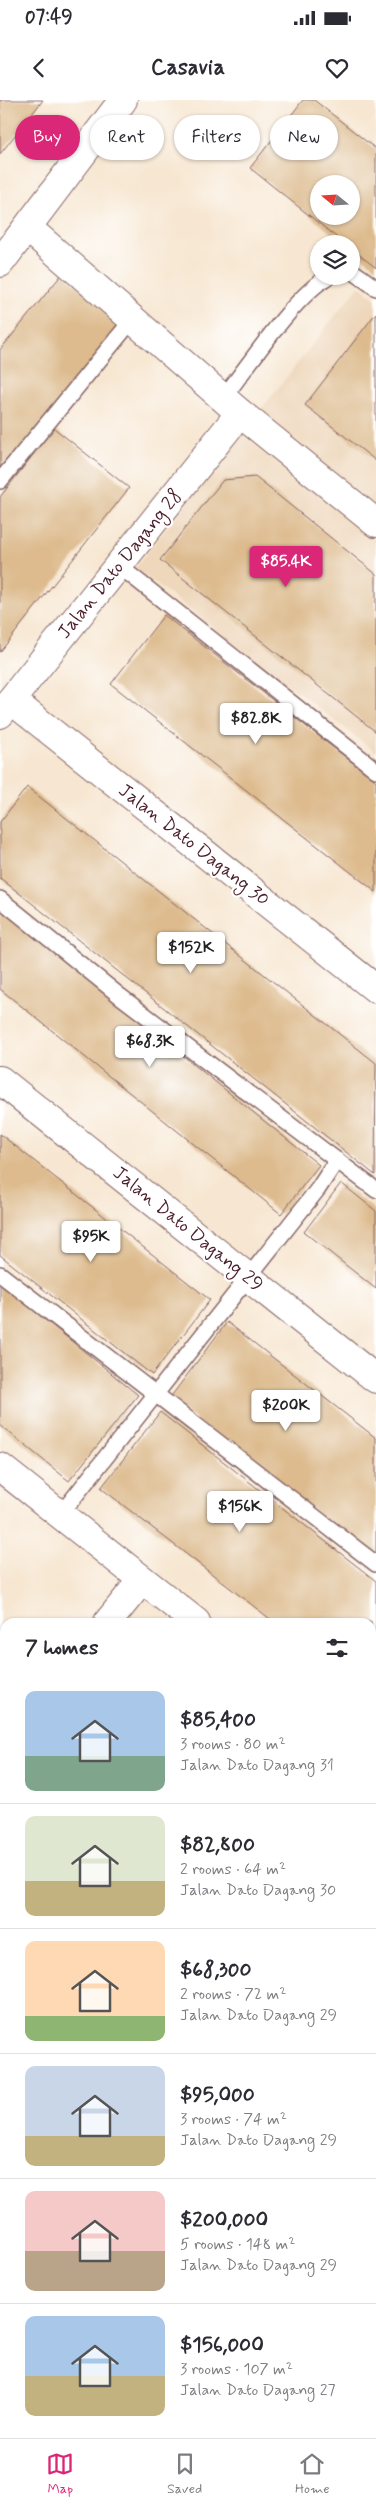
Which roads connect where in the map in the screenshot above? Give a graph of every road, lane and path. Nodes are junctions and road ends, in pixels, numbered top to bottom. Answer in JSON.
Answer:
{"nodes":[{"id":1,"x":123,"y":100,"type":"edge"},
{"id":2,"x":28,"y":228,"type":"junction"},
{"id":3,"x":0,"y":263,"type":"edge"},
{"id":4,"x":360,"y":276,"type":"edge"},
{"id":5,"x":314,"y":285,"type":"edge"},
{"id":6,"x":376,"y":288,"type":"edge"},
{"id":7,"x":132,"y":320,"type":"junction"},
{"id":8,"x":231,"y":406,"type":"junction"},
{"id":9,"x":0,"y":481,"type":"edge"},
{"id":10,"x":376,"y":523,"type":"edge"},
{"id":11,"x":118,"y":565,"type":"junction"},
{"id":12,"x":6,"y":707,"type":"edge"},
{"id":13,"x":376,"y":770,"type":"edge"},
{"id":14,"x":0,"y":899,"type":"edge"},
{"id":15,"x":376,"y":989,"type":"edge"},
{"id":16,"x":0,"y":1080,"type":"edge"},
{"id":17,"x":337,"y":1160,"type":"junction"},
{"id":18,"x":376,"y":1190,"type":"edge"},
{"id":19,"x":0,"y":1274,"type":"edge"},
{"id":20,"x":247,"y":1276,"type":"junction"},
{"id":21,"x":376,"y":1379,"type":"edge"},
{"id":22,"x":154,"y":1394,"type":"junction"},
{"id":23,"x":0,"y":1467,"type":"edge"},
{"id":24,"x":60,"y":1515,"type":"junction"},
{"id":25,"x":376,"y":1564,"type":"edge"},
{"id":26,"x":142,"y":1580,"type":"junction"},
{"id":27,"x":111,"y":1618,"type":"edge"},
{"id":28,"x":191,"y":1618,"type":"edge"}],
"edges":[{"from":1,"to":2,"type":"street"},
{"from":2,"to":3,"type":"street"},
{"from":2,"to":7,"type":"street"},
{"from":4,"to":6,"type":"lane"},
{"from":5,"to":8,"type":"lane"},
{"from":7,"to":8,"type":"street"},
{"from":7,"to":9,"type":"lane"},
{"from":8,"to":10,"type":"street"},
{"from":8,"to":11,"type":"street","name":"Jalan Dato Dagang 28"},
{"from":11,"to":12,"type":"street","name":"Jalan Dato Dagang 28"},
{"from":11,"to":13,"type":"lane"},
{"from":12,"to":15,"type":"street","name":"Jalan Dato Dagang 30"},
{"from":14,"to":17,"type":"lane"},
{"from":16,"to":20,"type":"street","name":"Jalan Dato Dagang 29"},
{"from":17,"to":18,"type":"lane"},
{"from":17,"to":20,"type":"lane"},
{"from":19,"to":22,"type":"lane"},
{"from":20,"to":21,"type":"street","name":"Jalan Dato Dagang 29"},
{"from":20,"to":22,"type":"lane"},
{"from":22,"to":24,"type":"lane"},
{"from":22,"to":25,"type":"lane"},
{"from":23,"to":24,"type":"street"},
{"from":24,"to":26,"type":"street"},
{"from":26,"to":27,"type":"street"},
{"from":26,"to":28,"type":"street"}]}
